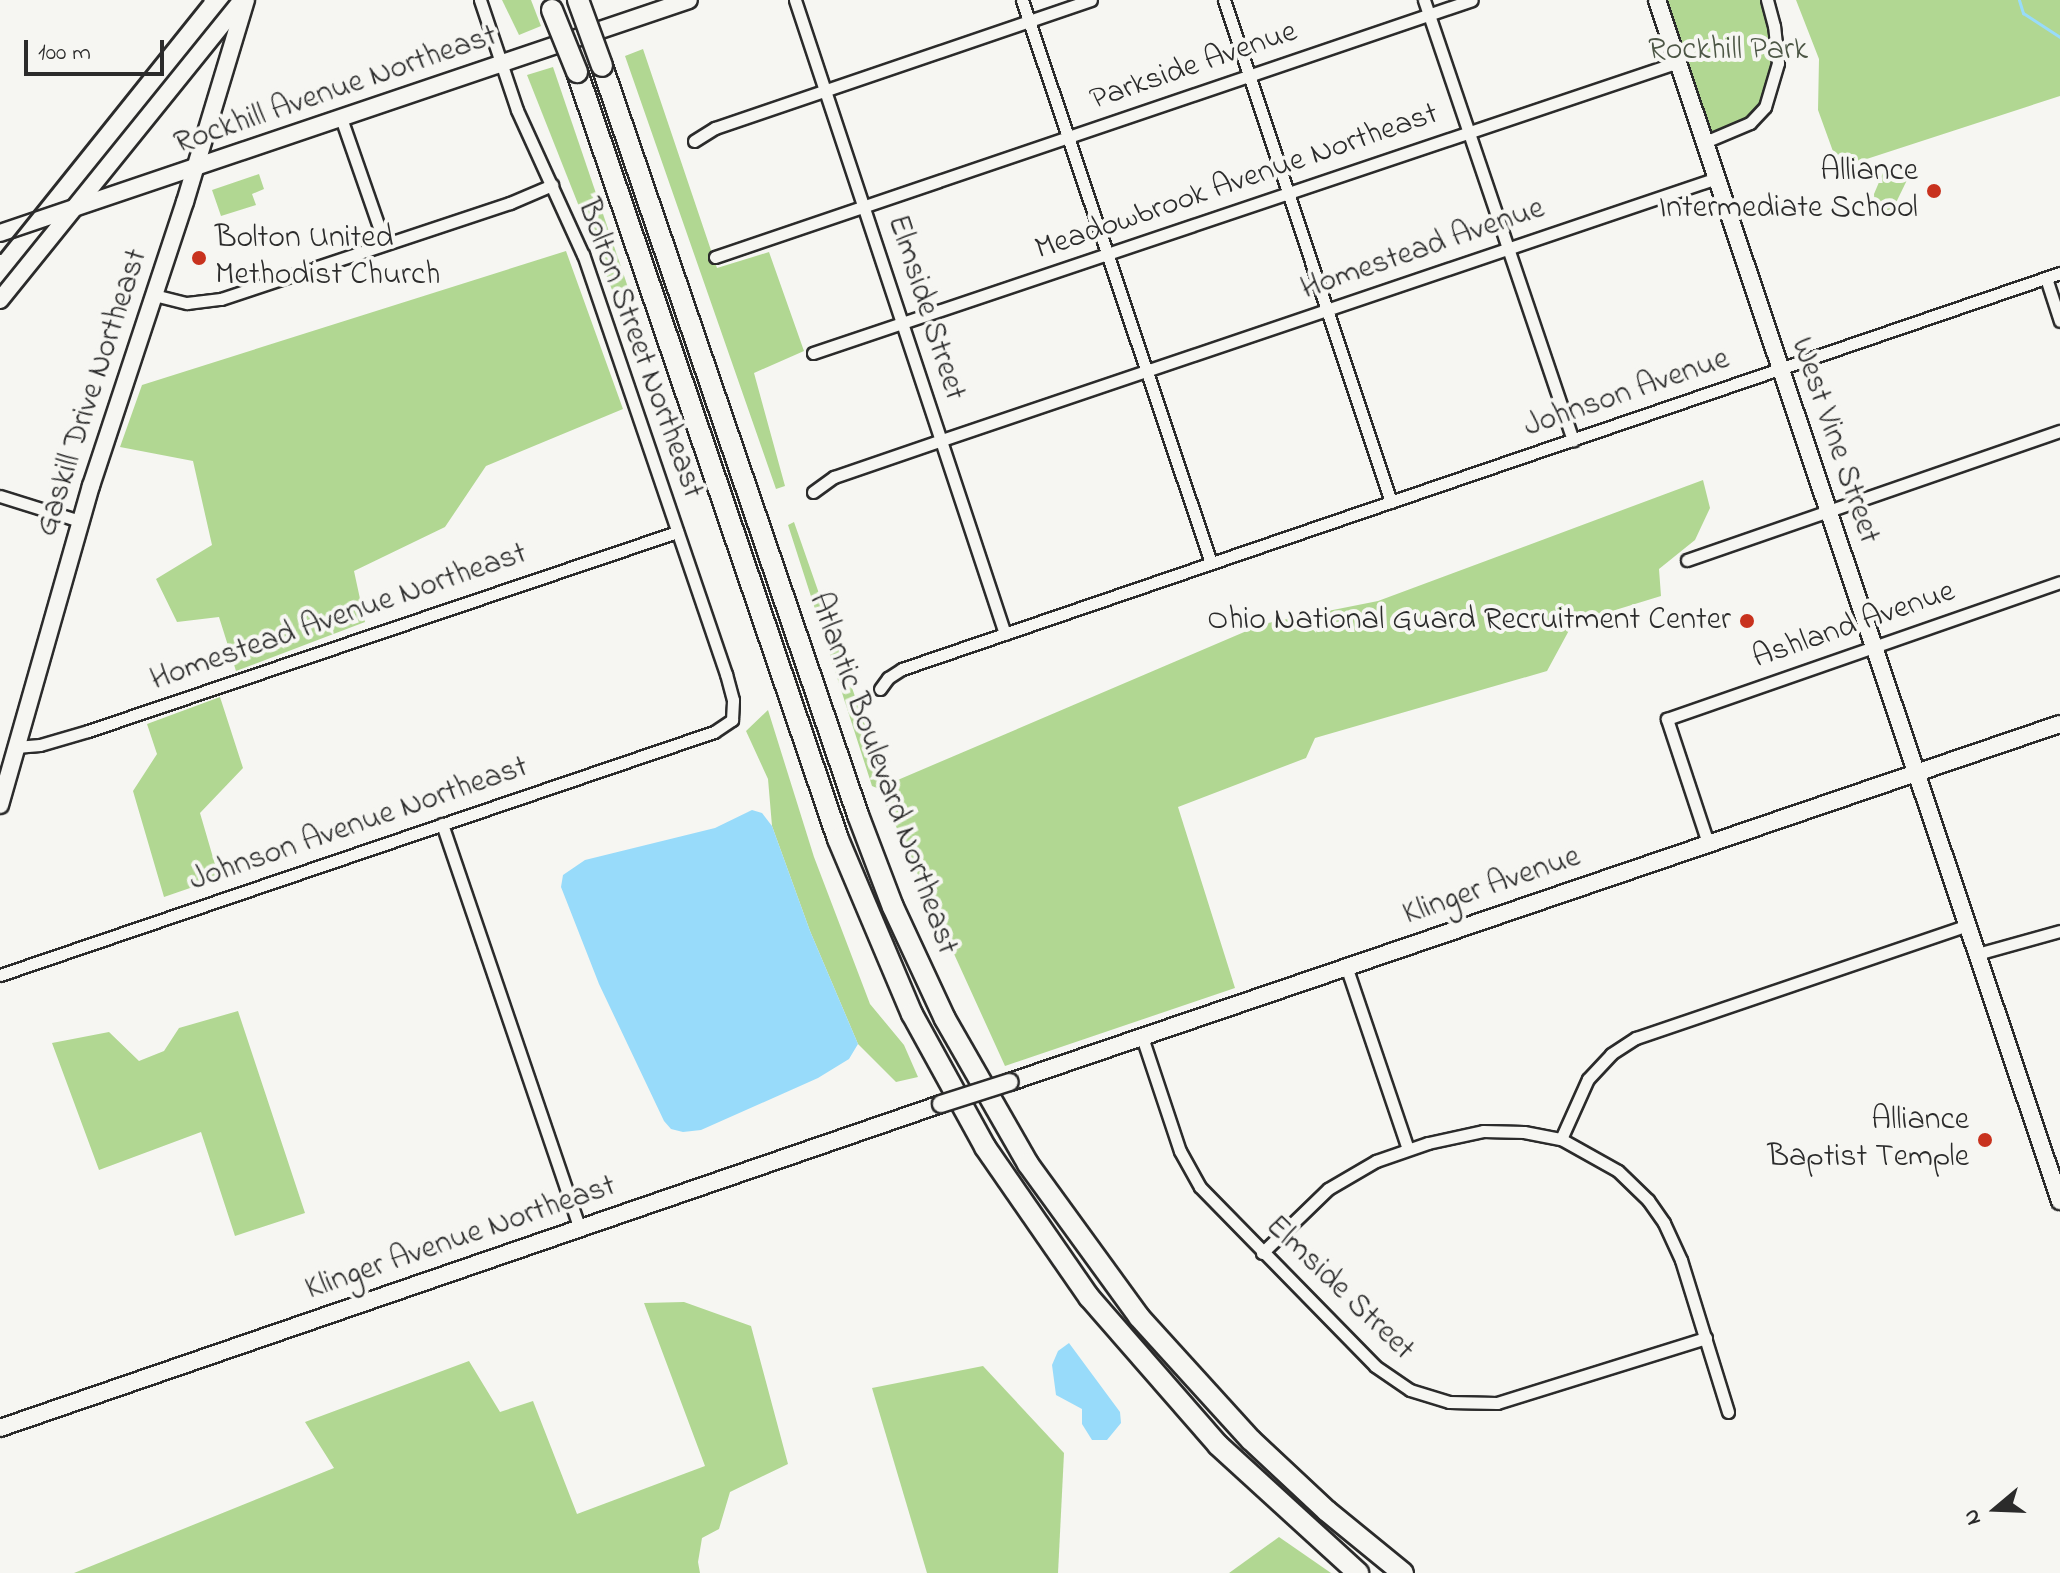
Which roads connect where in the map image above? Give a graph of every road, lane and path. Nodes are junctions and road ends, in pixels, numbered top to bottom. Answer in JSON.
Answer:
{"nodes":[{"id":1,"x":245,"y":0,"type":"edge"},
{"id":2,"x":480,"y":0,"type":"edge"},
{"id":3,"x":578,"y":0,"type":"edge"},
{"id":4,"x":689,"y":0,"type":"edge"},
{"id":5,"x":795,"y":0,"type":"edge"},
{"id":6,"x":1022,"y":0,"type":"edge"},
{"id":7,"x":1091,"y":0,"type":"edge"},
{"id":8,"x":1224,"y":0,"type":"edge"},
{"id":9,"x":1424,"y":0,"type":"edge"},
{"id":10,"x":1472,"y":0,"type":"edge"},
{"id":11,"x":1657,"y":0,"type":"edge"},
{"id":12,"x":1767,"y":0,"type":"edge"},
{"id":13,"x":663,"y":4,"type":"edge"},
{"id":14,"x":550,"y":5,"type":"edge"},
{"id":15,"x":1429,"y":15,"type":"junction"},
{"id":16,"x":1029,"y":20,"type":"junction"},
{"id":17,"x":1678,"y":62,"type":"junction"},
{"id":18,"x":500,"y":64,"type":"junction"},
{"id":19,"x":1248,"y":76,"type":"junction"},
{"id":20,"x":826,"y":90,"type":"junction"},
{"id":21,"x":341,"y":118,"type":"junction"},
{"id":22,"x":1468,"y":131,"type":"junction"},
{"id":23,"x":1068,"y":138,"type":"junction"},
{"id":24,"x":694,"y":141,"type":"dead end"},
{"id":25,"x":1705,"y":142,"type":"junction"},
{"id":26,"x":195,"y":169,"type":"junction"},
{"id":27,"x":1717,"y":178,"type":"junction"},
{"id":28,"x":552,"y":185,"type":"junction"},
{"id":29,"x":1287,"y":193,"type":"junction"},
{"id":30,"x":864,"y":207,"type":"junction"},
{"id":31,"x":73,"y":211,"type":"junction"},
{"id":32,"x":0,"y":233,"type":"edge"},
{"id":33,"x":385,"y":244,"type":"junction"},
{"id":34,"x":1509,"y":248,"type":"junction"},
{"id":35,"x":1106,"y":254,"type":"junction"},
{"id":36,"x":715,"y":257,"type":"dead end"},
{"id":37,"x":2060,"y":273,"type":"edge"},
{"id":38,"x":2046,"y":278,"type":"junction"},
{"id":39,"x":154,"y":295,"type":"junction"},
{"id":40,"x":0,"y":300,"type":"edge"},
{"id":41,"x":1326,"y":310,"type":"junction"},
{"id":42,"x":2060,"y":321,"type":"edge"},
{"id":43,"x":903,"y":324,"type":"junction"},
{"id":44,"x":813,"y":353,"type":"dead end"},
{"id":45,"x":1781,"y":370,"type":"junction"},
{"id":46,"x":1146,"y":372,"type":"junction"},
{"id":47,"x":2060,"y":431,"type":"edge"},
{"id":48,"x":942,"y":440,"type":"junction"},
{"id":49,"x":1573,"y":440,"type":"junction"},
{"id":50,"x":813,"y":492,"type":"dead end"},
{"id":51,"x":0,"y":496,"type":"edge"},
{"id":52,"x":1391,"y":502,"type":"junction"},
{"id":53,"x":1829,"y":512,"type":"junction"},
{"id":54,"x":80,"y":521,"type":"junction"},
{"id":55,"x":677,"y":532,"type":"junction"},
{"id":56,"x":1687,"y":560,"type":"dead end"},
{"id":57,"x":1211,"y":563,"type":"junction"},
{"id":58,"x":2060,"y":582,"type":"edge"},
{"id":59,"x":1005,"y":634,"type":"junction"},
{"id":60,"x":1874,"y":647,"type":"junction"},
{"id":61,"x":880,"y":689,"type":"dead end"},
{"id":62,"x":732,"y":720,"type":"joint"},
{"id":63,"x":2060,"y":724,"type":"edge"},
{"id":64,"x":16,"y":747,"type":"junction"},
{"id":65,"x":1916,"y":773,"type":"junction"},
{"id":66,"x":0,"y":805,"type":"edge"},
{"id":67,"x":442,"y":824,"type":"junction"},
{"id":68,"x":1708,"y":843,"type":"junction"},
{"id":69,"x":1968,"y":925,"type":"junction"},
{"id":70,"x":2060,"y":931,"type":"edge"},
{"id":71,"x":1977,"y":954,"type":"junction"},
{"id":72,"x":1346,"y":966,"type":"junction"},
{"id":73,"x":0,"y":975,"type":"edge"},
{"id":74,"x":1142,"y":1037,"type":"junction"},
{"id":75,"x":941,"y":1104,"type":"joint"},
{"id":76,"x":1561,"y":1139,"type":"junction"},
{"id":77,"x":1408,"y":1149,"type":"junction"},
{"id":78,"x":2060,"y":1201,"type":"edge"},
{"id":79,"x":579,"y":1227,"type":"junction"},
{"id":80,"x":1262,"y":1253,"type":"junction"},
{"id":81,"x":1706,"y":1338,"type":"junction"},
{"id":82,"x":1728,"y":1412,"type":"dead end"},
{"id":83,"x":0,"y":1428,"type":"edge"},
{"id":84,"x":1358,"y":1573,"type":"edge"},
{"id":85,"x":1403,"y":1573,"type":"edge"}],
"edges":[{"from":1,"to":26,"type":"street","name":"Gaskill Drive Northeast"},
{"from":1,"to":31,"type":"street"},
{"from":2,"to":18,"type":"street","name":"Bolton Street Northeast"},
{"from":3,"to":85,"type":"highway","name":"Atlantic Boulevard Northeast","bridge":true},
{"from":4,"to":13,"type":"street","name":"Rockhill Avenue Northeast"},
{"from":5,"to":20,"type":"street","name":"Elmside Street"},
{"from":6,"to":16,"type":"street"},
{"from":7,"to":16,"type":"street"},
{"from":8,"to":19,"type":"street"},
{"from":9,"to":15,"type":"street"},
{"from":10,"to":15,"type":"street","name":"Parkside Avenue"},
{"from":11,"to":17,"type":"street","name":"West Vine Street"},
{"from":12,"to":25,"type":"street"},
{"from":13,"to":18,"type":"street","name":"Rockhill Avenue Northeast"},
{"from":14,"to":84,"type":"highway","name":"Atlantic Boulevard Northeast","bridge":true},
{"from":15,"to":19,"type":"street","name":"Parkside Avenue"},
{"from":15,"to":22,"type":"street"},
{"from":16,"to":20,"type":"street"},
{"from":16,"to":23,"type":"street"},
{"from":17,"to":22,"type":"street","name":"Meadowbrook Avenue Northeast"},
{"from":17,"to":25,"type":"street","name":"West Vine Street"},
{"from":18,"to":21,"type":"street","name":"Rockhill Avenue Northeast"},
{"from":18,"to":28,"type":"street","name":"Bolton Street Northeast"},
{"from":19,"to":23,"type":"street","name":"Parkside Avenue"},
{"from":19,"to":29,"type":"street"},
{"from":20,"to":24,"type":"street"},
{"from":20,"to":30,"type":"street","name":"Elmside Street"},
{"from":21,"to":26,"type":"street","name":"Rockhill Avenue Northeast"},
{"from":21,"to":33,"type":"street"},
{"from":22,"to":29,"type":"street","name":"Meadowbrook Avenue Northeast"},
{"from":22,"to":34,"type":"street"},
{"from":23,"to":30,"type":"street","name":"Parkside Avenue"},
{"from":23,"to":35,"type":"street"},
{"from":25,"to":27,"type":"street","name":"West Vine Street"},
{"from":26,"to":31,"type":"street","name":"Rockhill Avenue Northeast"},
{"from":26,"to":39,"type":"street","name":"Gaskill Drive Northeast"},
{"from":27,"to":34,"type":"street","name":"Homestead Avenue"},
{"from":27,"to":45,"type":"street","name":"West Vine Street"},
{"from":28,"to":33,"type":"street"},
{"from":28,"to":55,"type":"street","name":"Bolton Street Northeast"},
{"from":29,"to":35,"type":"street","name":"Meadowbrook Avenue Northeast"},
{"from":29,"to":41,"type":"street"},
{"from":30,"to":36,"type":"street","name":"Parkside Avenue"},
{"from":30,"to":43,"type":"street","name":"Elmside Street"},
{"from":31,"to":32,"type":"street","name":"Rockhill Avenue Northeast"},
{"from":31,"to":40,"type":"street"},
{"from":33,"to":39,"type":"street"},
{"from":34,"to":41,"type":"street","name":"Homestead Avenue"},
{"from":34,"to":49,"type":"street"},
{"from":35,"to":43,"type":"street","name":"Meadowbrook Avenue Northeast"},
{"from":35,"to":46,"type":"street"},
{"from":37,"to":38,"type":"street","name":"Johnson Avenue"},
{"from":38,"to":42,"type":"street"},
{"from":38,"to":45,"type":"street","name":"Johnson Avenue"},
{"from":39,"to":54,"type":"street","name":"Gaskill Drive Northeast"},
{"from":41,"to":46,"type":"street","name":"Homestead Avenue"},
{"from":41,"to":52,"type":"street"},
{"from":43,"to":44,"type":"street","name":"Meadowbrook Avenue Northeast"},
{"from":43,"to":48,"type":"street","name":"Elmside Street"},
{"from":45,"to":49,"type":"street","name":"Johnson Avenue"},
{"from":45,"to":53,"type":"street","name":"West Vine Street"},
{"from":46,"to":48,"type":"street"},
{"from":46,"to":57,"type":"street"},
{"from":47,"to":53,"type":"street"},
{"from":48,"to":50,"type":"street"},
{"from":48,"to":59,"type":"street","name":"Elmside Street"},
{"from":49,"to":52,"type":"street","name":"Johnson Avenue"},
{"from":51,"to":54,"type":"street"},
{"from":52,"to":57,"type":"street","name":"Johnson Avenue"},
{"from":53,"to":56,"type":"street"},
{"from":53,"to":60,"type":"street","name":"West Vine Street"},
{"from":54,"to":64,"type":"street","name":"Gaskill Drive Northeast"},
{"from":55,"to":62,"type":"street","name":"Bolton Street Northeast"},
{"from":55,"to":64,"type":"street","name":"Homestead Avenue Northeast"},
{"from":57,"to":59,"type":"street"},
{"from":58,"to":60,"type":"street","name":"Ashland Avenue"},
{"from":59,"to":61,"type":"street"},
{"from":60,"to":65,"type":"street","name":"West Vine Street"},
{"from":60,"to":68,"type":"street","name":"Ashland Avenue"},
{"from":62,"to":67,"type":"street","name":"Johnson Avenue Northeast"},
{"from":63,"to":65,"type":"street","name":"Klinger Avenue"},
{"from":64,"to":66,"type":"street","name":"Gaskill Drive Northeast"},
{"from":65,"to":68,"type":"street","name":"Klinger Avenue"},
{"from":65,"to":69,"type":"street","name":"West Vine Street"},
{"from":67,"to":73,"type":"street","name":"Johnson Avenue Northeast"},
{"from":67,"to":79,"type":"street"},
{"from":68,"to":72,"type":"street","name":"Klinger Avenue"},
{"from":69,"to":71,"type":"street","name":"West Vine Street"},
{"from":69,"to":76,"type":"street"},
{"from":70,"to":71,"type":"street"},
{"from":71,"to":78,"type":"street","name":"West Vine Street"},
{"from":72,"to":74,"type":"street","name":"Klinger Avenue"},
{"from":72,"to":77,"type":"street"},
{"from":74,"to":75,"type":"street","name":"Klinger Avenue","bridge":true},
{"from":74,"to":80,"type":"street","name":"Elmside Street"},
{"from":75,"to":79,"type":"street","name":"Klinger Avenue Northeast"},
{"from":76,"to":77,"type":"street"},
{"from":76,"to":81,"type":"street"},
{"from":77,"to":80,"type":"street"},
{"from":79,"to":83,"type":"street","name":"Klinger Avenue Northeast"},
{"from":80,"to":81,"type":"street","name":"Elmside Street"},
{"from":81,"to":82,"type":"street"}]}
